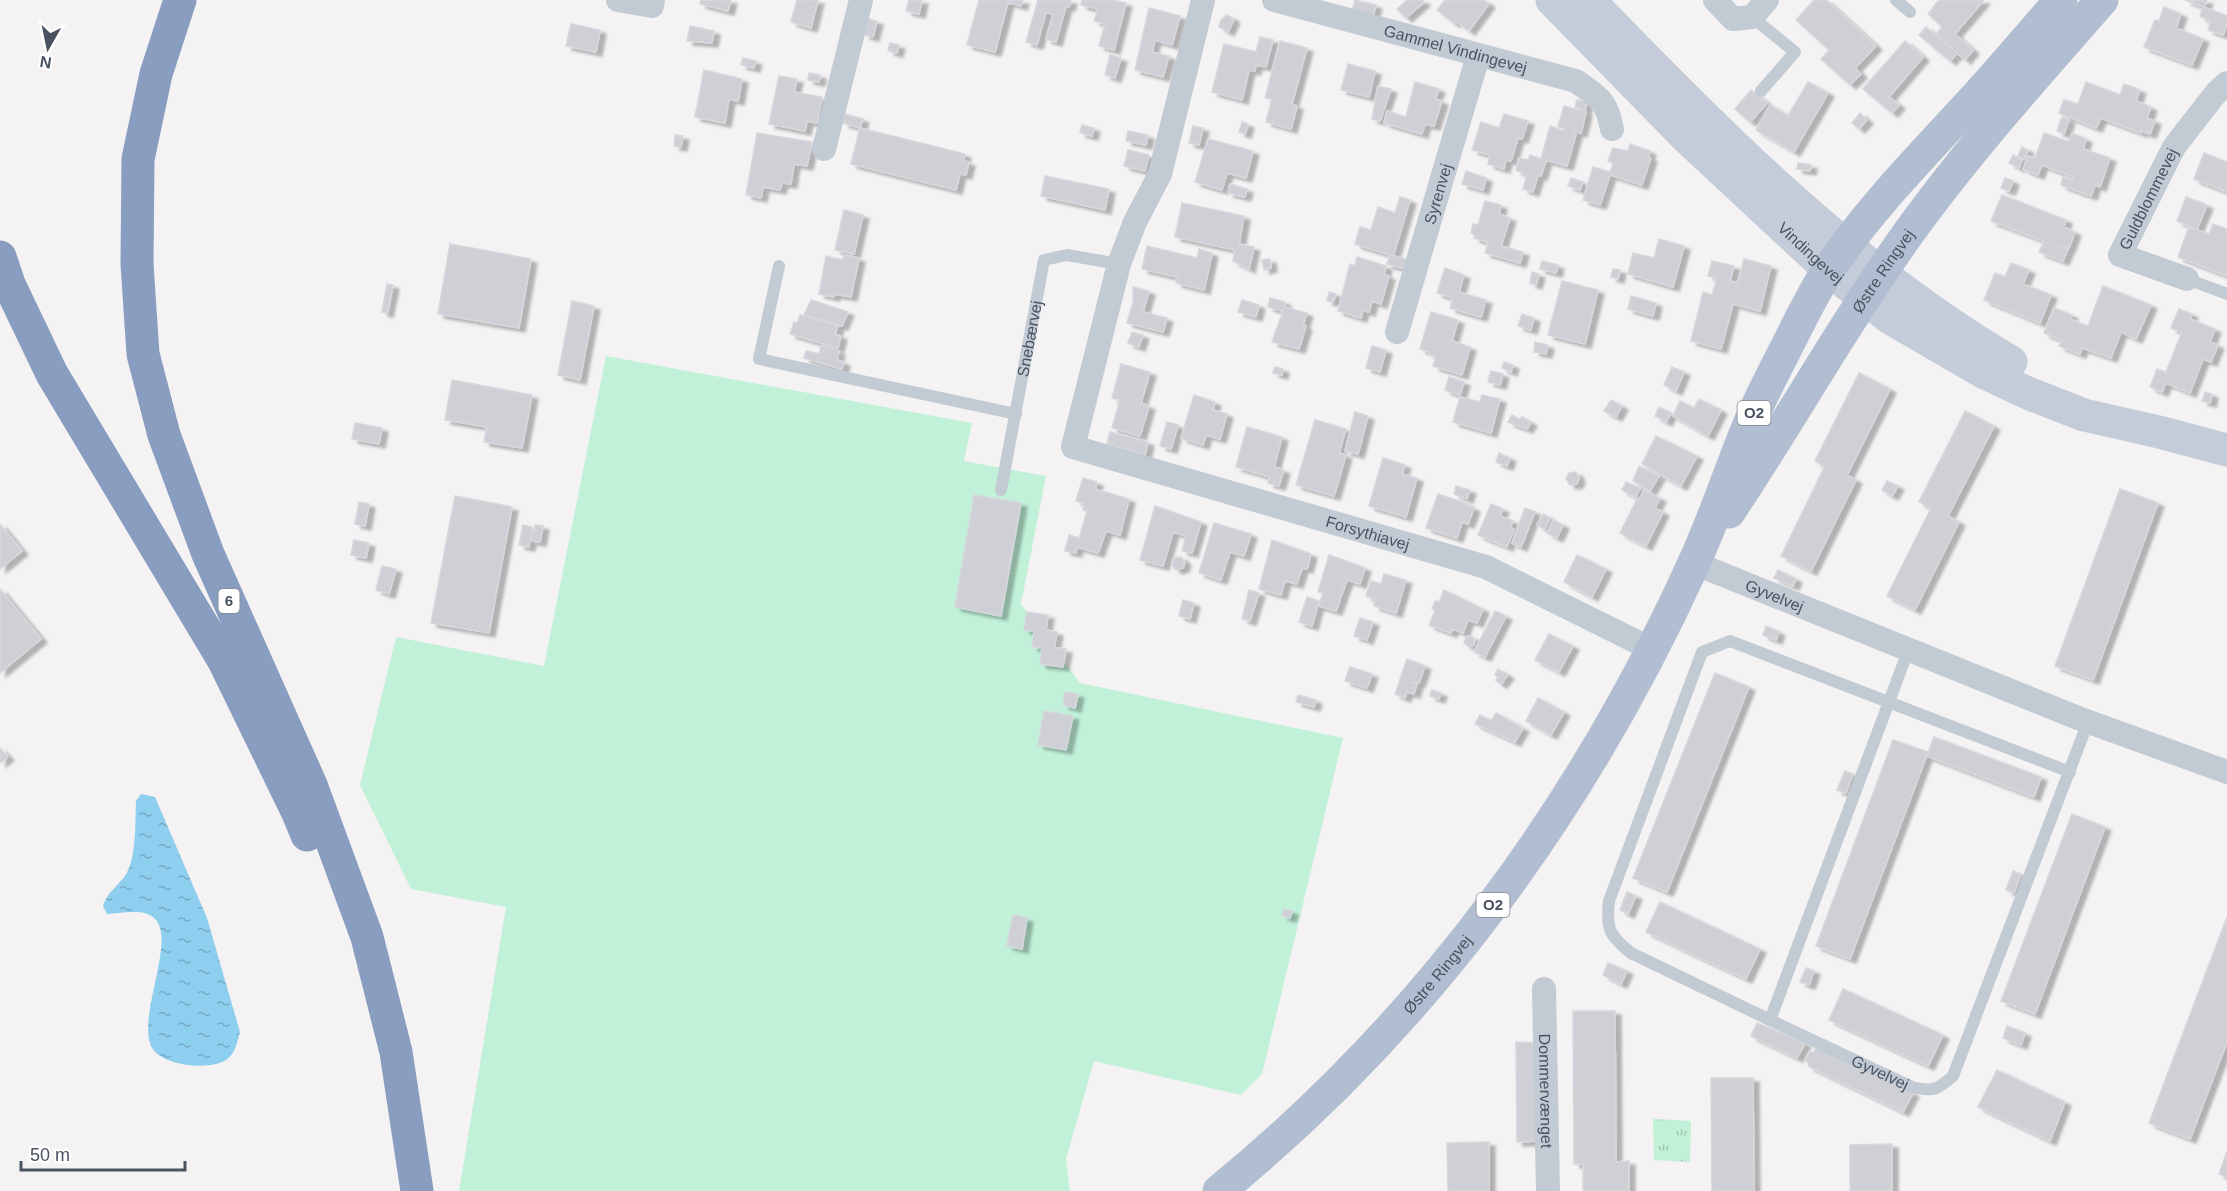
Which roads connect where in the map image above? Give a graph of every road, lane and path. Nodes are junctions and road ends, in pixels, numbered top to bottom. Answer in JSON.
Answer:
{"nodes":[{"id":1,"x":180,"y":0,"type":"edge"},
{"id":2,"x":618,"y":0,"type":"edge"},
{"id":3,"x":653,"y":0,"type":"edge"},
{"id":4,"x":861,"y":0,"type":"edge"},
{"id":5,"x":1203,"y":0,"type":"edge"},
{"id":6,"x":1274,"y":0,"type":"edge"},
{"id":7,"x":1552,"y":0,"type":"edge"},
{"id":8,"x":1589,"y":0,"type":"edge"},
{"id":9,"x":1715,"y":0,"type":"edge"},
{"id":10,"x":1896,"y":0,"type":"edge"},
{"id":11,"x":2061,"y":0,"type":"edge"},
{"id":12,"x":2102,"y":0,"type":"edge"},
{"id":13,"x":1760,"y":8,"type":"edge"},
{"id":14,"x":1910,"y":12,"type":"dead end"},
{"id":15,"x":1478,"y":56,"type":"junction"},
{"id":16,"x":2227,"y":83,"type":"edge"},
{"id":17,"x":1761,"y":92,"type":"dead end"},
{"id":18,"x":1612,"y":129,"type":"dead end"},
{"id":19,"x":824,"y":149,"type":"dead end"},
{"id":20,"x":0,"y":257,"type":"edge"},
{"id":21,"x":1119,"y":264,"type":"junction"},
{"id":22,"x":778,"y":266,"type":"dead end"},
{"id":23,"x":1856,"y":272,"type":"junction"},
{"id":24,"x":2187,"y":279,"type":"joint"},
{"id":25,"x":2227,"y":294,"type":"edge"},
{"id":26,"x":1397,"y":332,"type":"dead end"},
{"id":27,"x":1016,"y":414,"type":"junction"},
{"id":28,"x":2227,"y":450,"type":"edge"},
{"id":29,"x":1001,"y":490,"type":"dead end"},
{"id":30,"x":1694,"y":563,"type":"junction"},
{"id":31,"x":1651,"y":649,"type":"junction"},
{"id":32,"x":1908,"y":651,"type":"junction"},
{"id":33,"x":1889,"y":702,"type":"junction"},
{"id":34,"x":2088,"y":722,"type":"junction"},
{"id":35,"x":2070,"y":772,"type":"junction"},
{"id":36,"x":2227,"y":772,"type":"edge"},
{"id":37,"x":1544,"y":989,"type":"dead end"},
{"id":38,"x":1770,"y":1020,"type":"junction"},
{"id":39,"x":394,"y":1191,"type":"edge"},
{"id":40,"x":417,"y":1191,"type":"edge"},
{"id":41,"x":1219,"y":1191,"type":"edge"},
{"id":42,"x":1548,"y":1191,"type":"edge"}],
"edges":[{"from":1,"to":40,"type":"highway","number":"6"},
{"from":2,"to":3,"type":"street"},
{"from":4,"to":19,"type":"street"},
{"from":5,"to":21,"type":"street"},
{"from":6,"to":15,"type":"street","name":"Gammel Vindingevej"},
{"from":7,"to":23,"type":"main road","name":"Vindingevej"},
{"from":8,"to":23,"type":"main road","name":"Vindingevej"},
{"from":9,"to":13,"type":"street"},
{"from":10,"to":14,"type":"lane"},
{"from":11,"to":23,"type":"main road","name":"Østre Ringvej","number":"O2"},
{"from":12,"to":23,"type":"main road","name":"Østre Ringvej","number":"O2"},
{"from":13,"to":17,"type":"lane"},
{"from":15,"to":18,"type":"street","name":"Gammel Vindingevej"},
{"from":15,"to":26,"type":"street","name":"Syrenvej"},
{"from":16,"to":24,"type":"street","name":"Guldblommevej"},
{"from":20,"to":39,"type":"highway","number":"6"},
{"from":21,"to":27,"type":"lane","name":"Snebærvej"},
{"from":21,"to":31,"type":"street","name":"Forsythiavej"},
{"from":22,"to":27,"type":"lane"},
{"from":23,"to":28,"type":"main road","name":"Vindingevej"},
{"from":23,"to":30,"type":"main road","name":"Østre Ringvej","number":"O2"},
{"from":23,"to":30,"type":"main road","name":"Østre Ringvej","number":"O2"},
{"from":24,"to":25,"type":"lane","name":"Guldblommevej"},
{"from":27,"to":29,"type":"lane","name":"Snebærvej"},
{"from":30,"to":31,"type":"main road","name":"Østre Ringvej","number":"O2"},
{"from":30,"to":32,"type":"street","name":"Gyvelvej"},
{"from":31,"to":41,"type":"main road","name":"Østre Ringvej","number":"O2"},
{"from":32,"to":33,"type":"lane"},
{"from":32,"to":34,"type":"street","name":"Gyvelvej"},
{"from":33,"to":35,"type":"lane","name":"Gyvelvej"},
{"from":33,"to":38,"type":"lane"},
{"from":33,"to":38,"type":"lane","name":"Gyvelvej"},
{"from":34,"to":35,"type":"lane","name":"Gyvelvej"},
{"from":34,"to":36,"type":"street","name":"Gyvelvej"},
{"from":35,"to":38,"type":"lane","name":"Gyvelvej"},
{"from":37,"to":42,"type":"street","name":"Dommervænget"}]}
